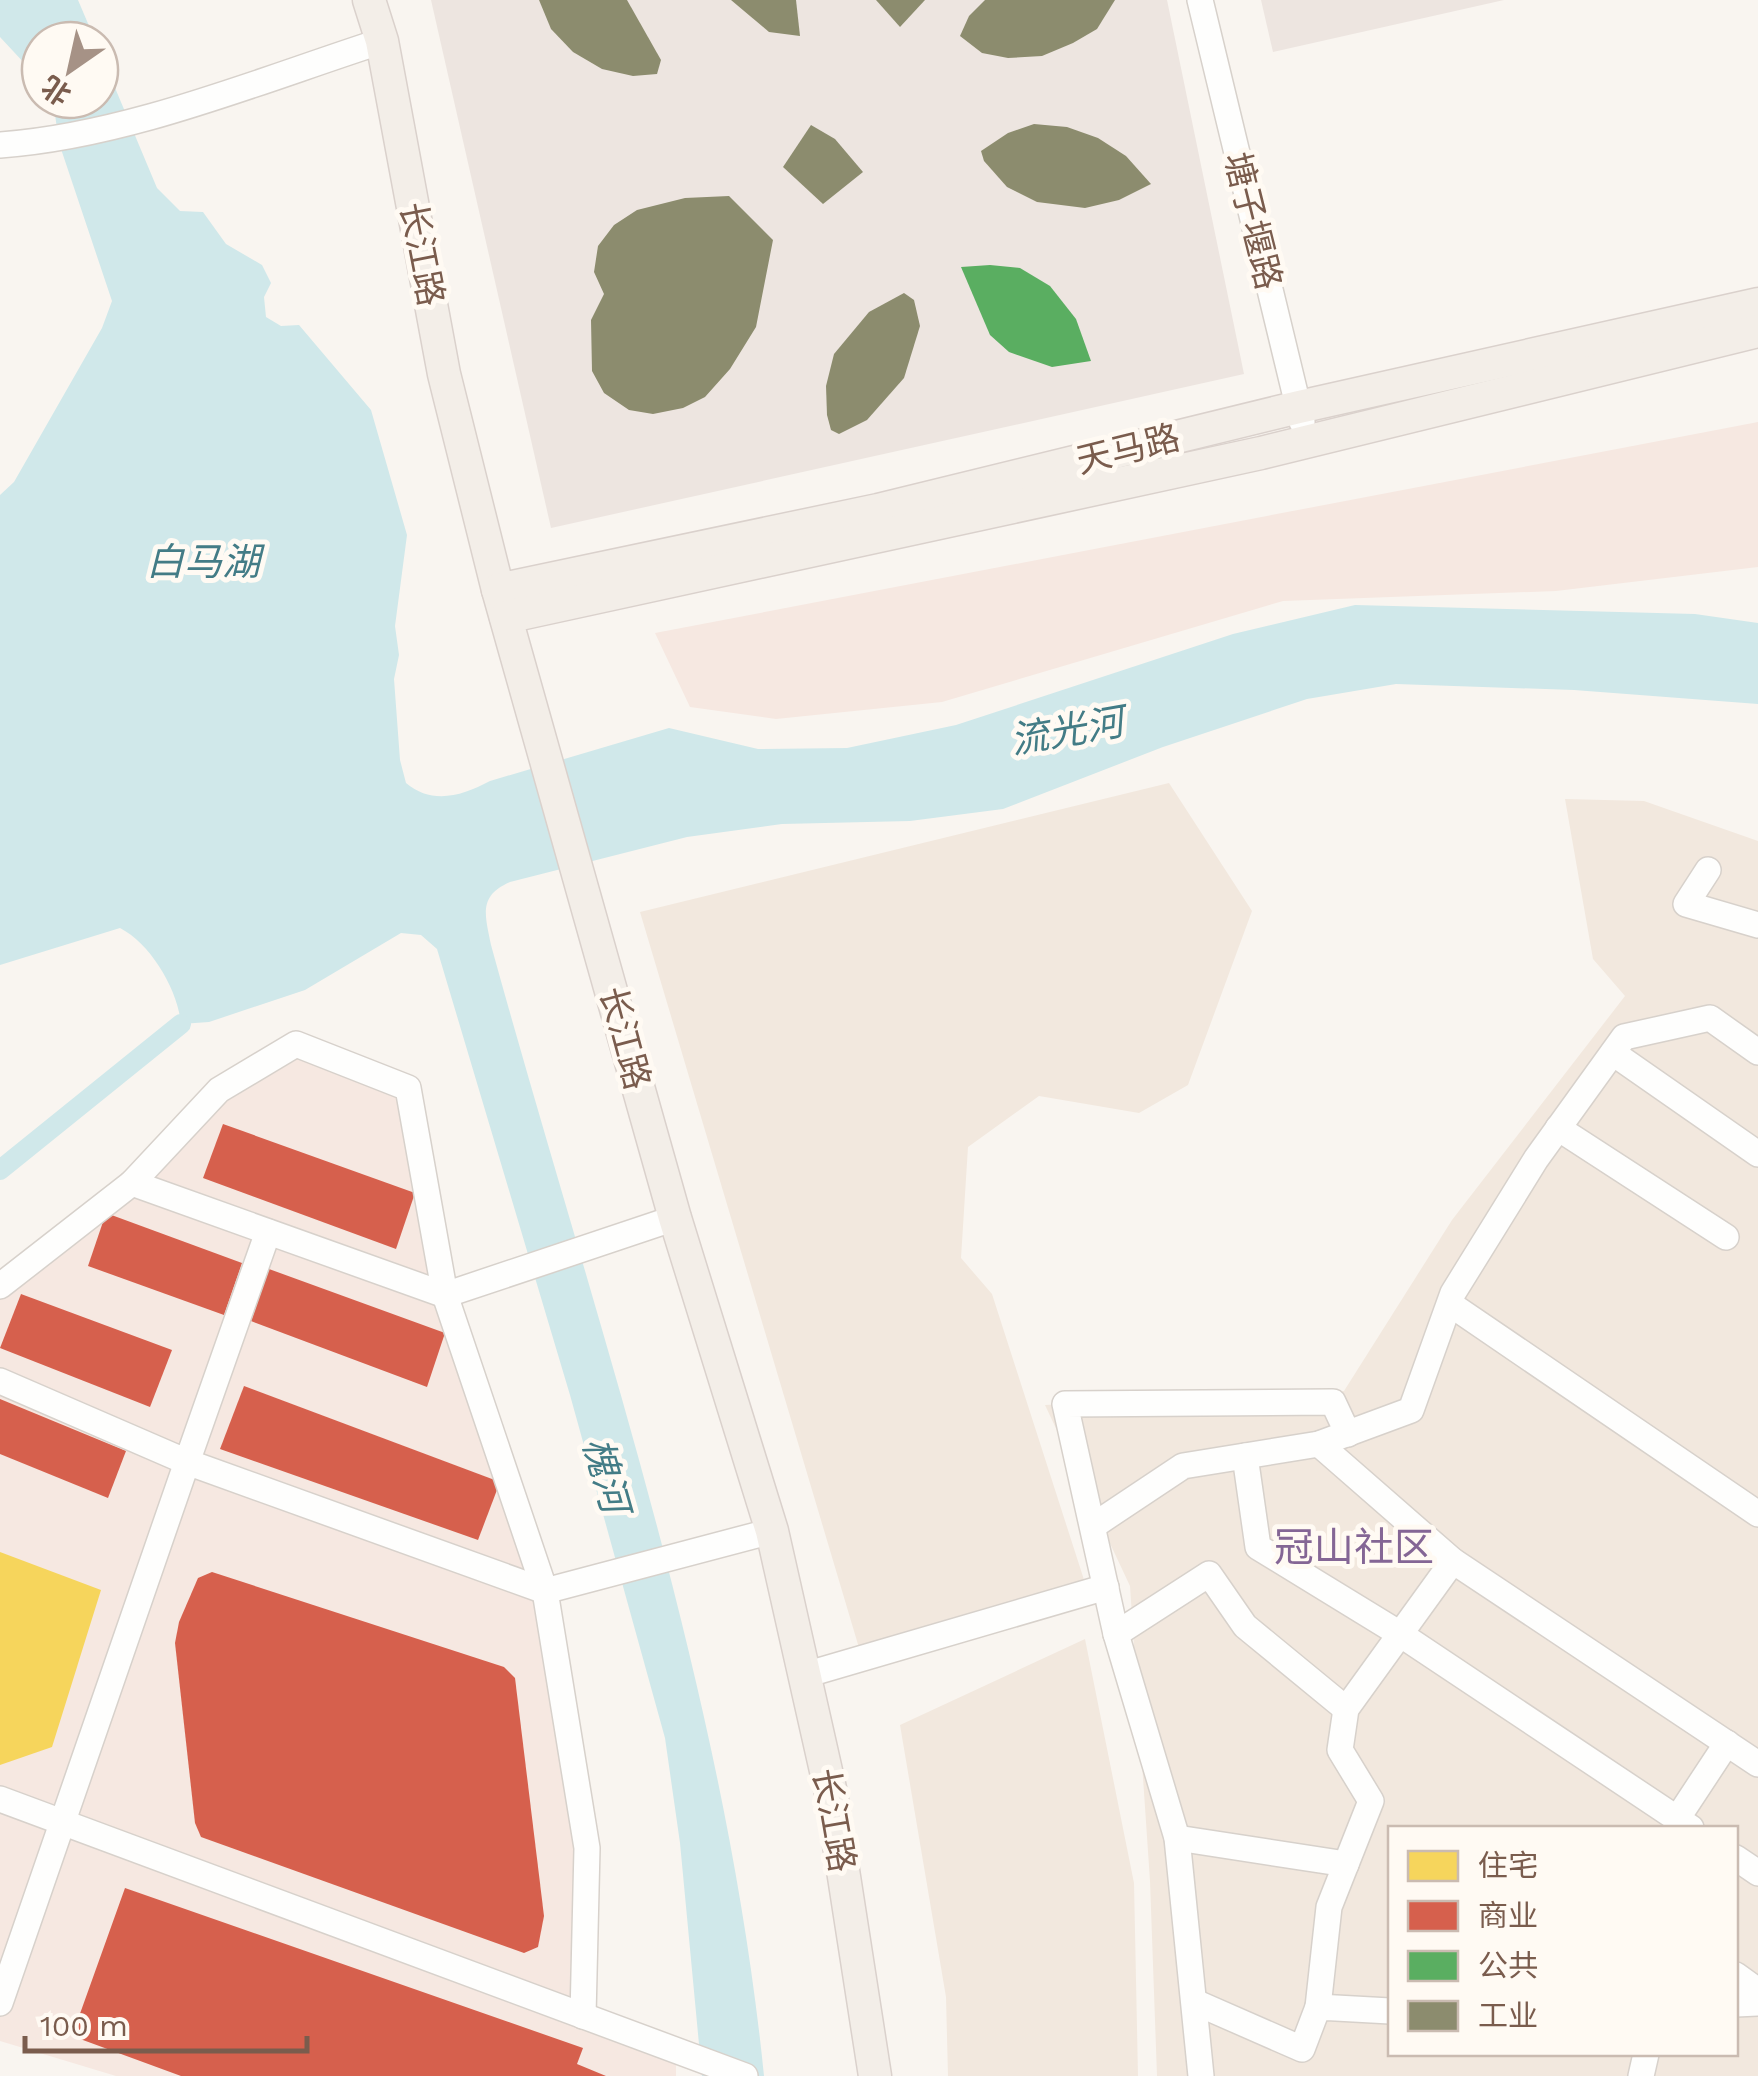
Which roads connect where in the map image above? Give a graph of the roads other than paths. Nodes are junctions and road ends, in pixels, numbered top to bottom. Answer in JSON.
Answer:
{"nodes":[{"id":1,"x":370,"y":0,"type":"edge"},
{"id":2,"x":1200,"y":0,"type":"edge"},
{"id":3,"x":382,"y":41,"type":"junction"},
{"id":4,"x":0,"y":145,"type":"edge"},
{"id":5,"x":1758,"y":304,"type":"edge"},
{"id":6,"x":1758,"y":332,"type":"edge"},
{"id":7,"x":1299,"y":407,"type":"junction"},
{"id":8,"x":1307,"y":441,"type":"junction"},
{"id":9,"x":502,"y":603,"type":"junction"},
{"id":10,"x":1708,"y":870,"type":"dead end"},
{"id":11,"x":1758,"y":926,"type":"edge"},
{"id":12,"x":1758,"y":1052,"type":"edge"},
{"id":13,"x":1613,"y":1053,"type":"junction"},
{"id":14,"x":1558,"y":1128,"type":"junction"},
{"id":15,"x":1758,"y":1154,"type":"edge"},
{"id":16,"x":132,"y":1183,"type":"junction"},
{"id":17,"x":675,"y":1218,"type":"junction"},
{"id":18,"x":268,"y":1232,"type":"junction"},
{"id":19,"x":1726,"y":1237,"type":"dead end"},
{"id":20,"x":0,"y":1286,"type":"edge"},
{"id":21,"x":445,"y":1295,"type":"junction"},
{"id":22,"x":1450,"y":1304,"type":"junction"},
{"id":23,"x":0,"y":1381,"type":"edge"},
{"id":24,"x":1348,"y":1434,"type":"junction"},
{"id":25,"x":1319,"y":1444,"type":"junction"},
{"id":26,"x":1245,"y":1456,"type":"junction"},
{"id":27,"x":187,"y":1462,"type":"junction"},
{"id":28,"x":1758,"y":1514,"type":"edge"},
{"id":29,"x":1093,"y":1526,"type":"junction"},
{"id":30,"x":772,"y":1531,"type":"junction"},
{"id":31,"x":1453,"y":1562,"type":"junction"},
{"id":32,"x":1106,"y":1587,"type":"junction"},
{"id":33,"x":545,"y":1592,"type":"junction"},
{"id":34,"x":1116,"y":1634,"type":"junction"},
{"id":35,"x":1400,"y":1634,"type":"junction"},
{"id":36,"x":805,"y":1675,"type":"junction"},
{"id":37,"x":1346,"y":1708,"type":"junction"},
{"id":38,"x":1727,"y":1744,"type":"junction"},
{"id":39,"x":1758,"y":1764,"type":"edge"},
{"id":40,"x":0,"y":1800,"type":"edge"},
{"id":41,"x":60,"y":1823,"type":"junction"},
{"id":42,"x":1684,"y":1824,"type":"edge"},
{"id":43,"x":1177,"y":1838,"type":"junction"},
{"id":44,"x":1346,"y":1864,"type":"junction"},
{"id":45,"x":0,"y":2003,"type":"edge"},
{"id":46,"x":1197,"y":2003,"type":"junction"},
{"id":47,"x":1318,"y":2008,"type":"junction"},
{"id":48,"x":1388,"y":2011,"type":"edge"},
{"id":49,"x":583,"y":2016,"type":"junction"},
{"id":50,"x":745,"y":2076,"type":"edge"},
{"id":51,"x":874,"y":2076,"type":"edge"},
{"id":52,"x":1200,"y":2076,"type":"edge"}],
"edges":[{"from":1,"to":3,"type":"main road","name":"长江路"},
{"from":2,"to":7,"type":"street","name":"塘子堰路"},
{"from":3,"to":4,"type":"street"},
{"from":3,"to":9,"type":"main road","name":"长江路"},
{"from":5,"to":7,"type":"main road","name":"天马路"},
{"from":6,"to":8,"type":"main road","name":"天马路"},
{"from":7,"to":8,"type":"street","name":"塘子堰路"},
{"from":7,"to":9,"type":"main road","name":"天马路"},
{"from":8,"to":9,"type":"main road","name":"天马路"},
{"from":9,"to":17,"type":"main road","name":"长江路"},
{"from":10,"to":11,"type":"street"},
{"from":12,"to":13,"type":"street"},
{"from":13,"to":14,"type":"street"},
{"from":13,"to":15,"type":"street"},
{"from":14,"to":19,"type":"street"},
{"from":14,"to":22,"type":"street"},
{"from":16,"to":18,"type":"street"},
{"from":16,"to":20,"type":"street"},
{"from":16,"to":21,"type":"street"},
{"from":17,"to":21,"type":"street"},
{"from":17,"to":30,"type":"main road","name":"长江路"},
{"from":18,"to":21,"type":"street"},
{"from":18,"to":27,"type":"street"},
{"from":21,"to":33,"type":"street"},
{"from":22,"to":24,"type":"street"},
{"from":22,"to":28,"type":"street"},
{"from":23,"to":27,"type":"street"},
{"from":24,"to":25,"type":"street"},
{"from":24,"to":29,"type":"street"},
{"from":25,"to":26,"type":"street"},
{"from":25,"to":31,"type":"street"},
{"from":26,"to":29,"type":"street"},
{"from":26,"to":35,"type":"street"},
{"from":27,"to":33,"type":"street"},
{"from":27,"to":41,"type":"street"},
{"from":29,"to":32,"type":"street"},
{"from":30,"to":33,"type":"street"},
{"from":30,"to":36,"type":"main road","name":"长江路"},
{"from":31,"to":35,"type":"street"},
{"from":31,"to":38,"type":"street"},
{"from":32,"to":34,"type":"street"},
{"from":32,"to":36,"type":"street"},
{"from":33,"to":49,"type":"street"},
{"from":34,"to":37,"type":"street"},
{"from":34,"to":43,"type":"street"},
{"from":35,"to":37,"type":"street"},
{"from":35,"to":42,"type":"street"},
{"from":36,"to":51,"type":"main road","name":"长江路"},
{"from":37,"to":44,"type":"street"},
{"from":38,"to":39,"type":"street"},
{"from":38,"to":42,"type":"street"},
{"from":40,"to":41,"type":"street"},
{"from":41,"to":45,"type":"street"},
{"from":41,"to":49,"type":"street"},
{"from":43,"to":44,"type":"street"},
{"from":43,"to":46,"type":"street"},
{"from":44,"to":47,"type":"street"},
{"from":46,"to":47,"type":"street"},
{"from":46,"to":52,"type":"street"},
{"from":47,"to":48,"type":"street"},
{"from":49,"to":50,"type":"street"}]}
